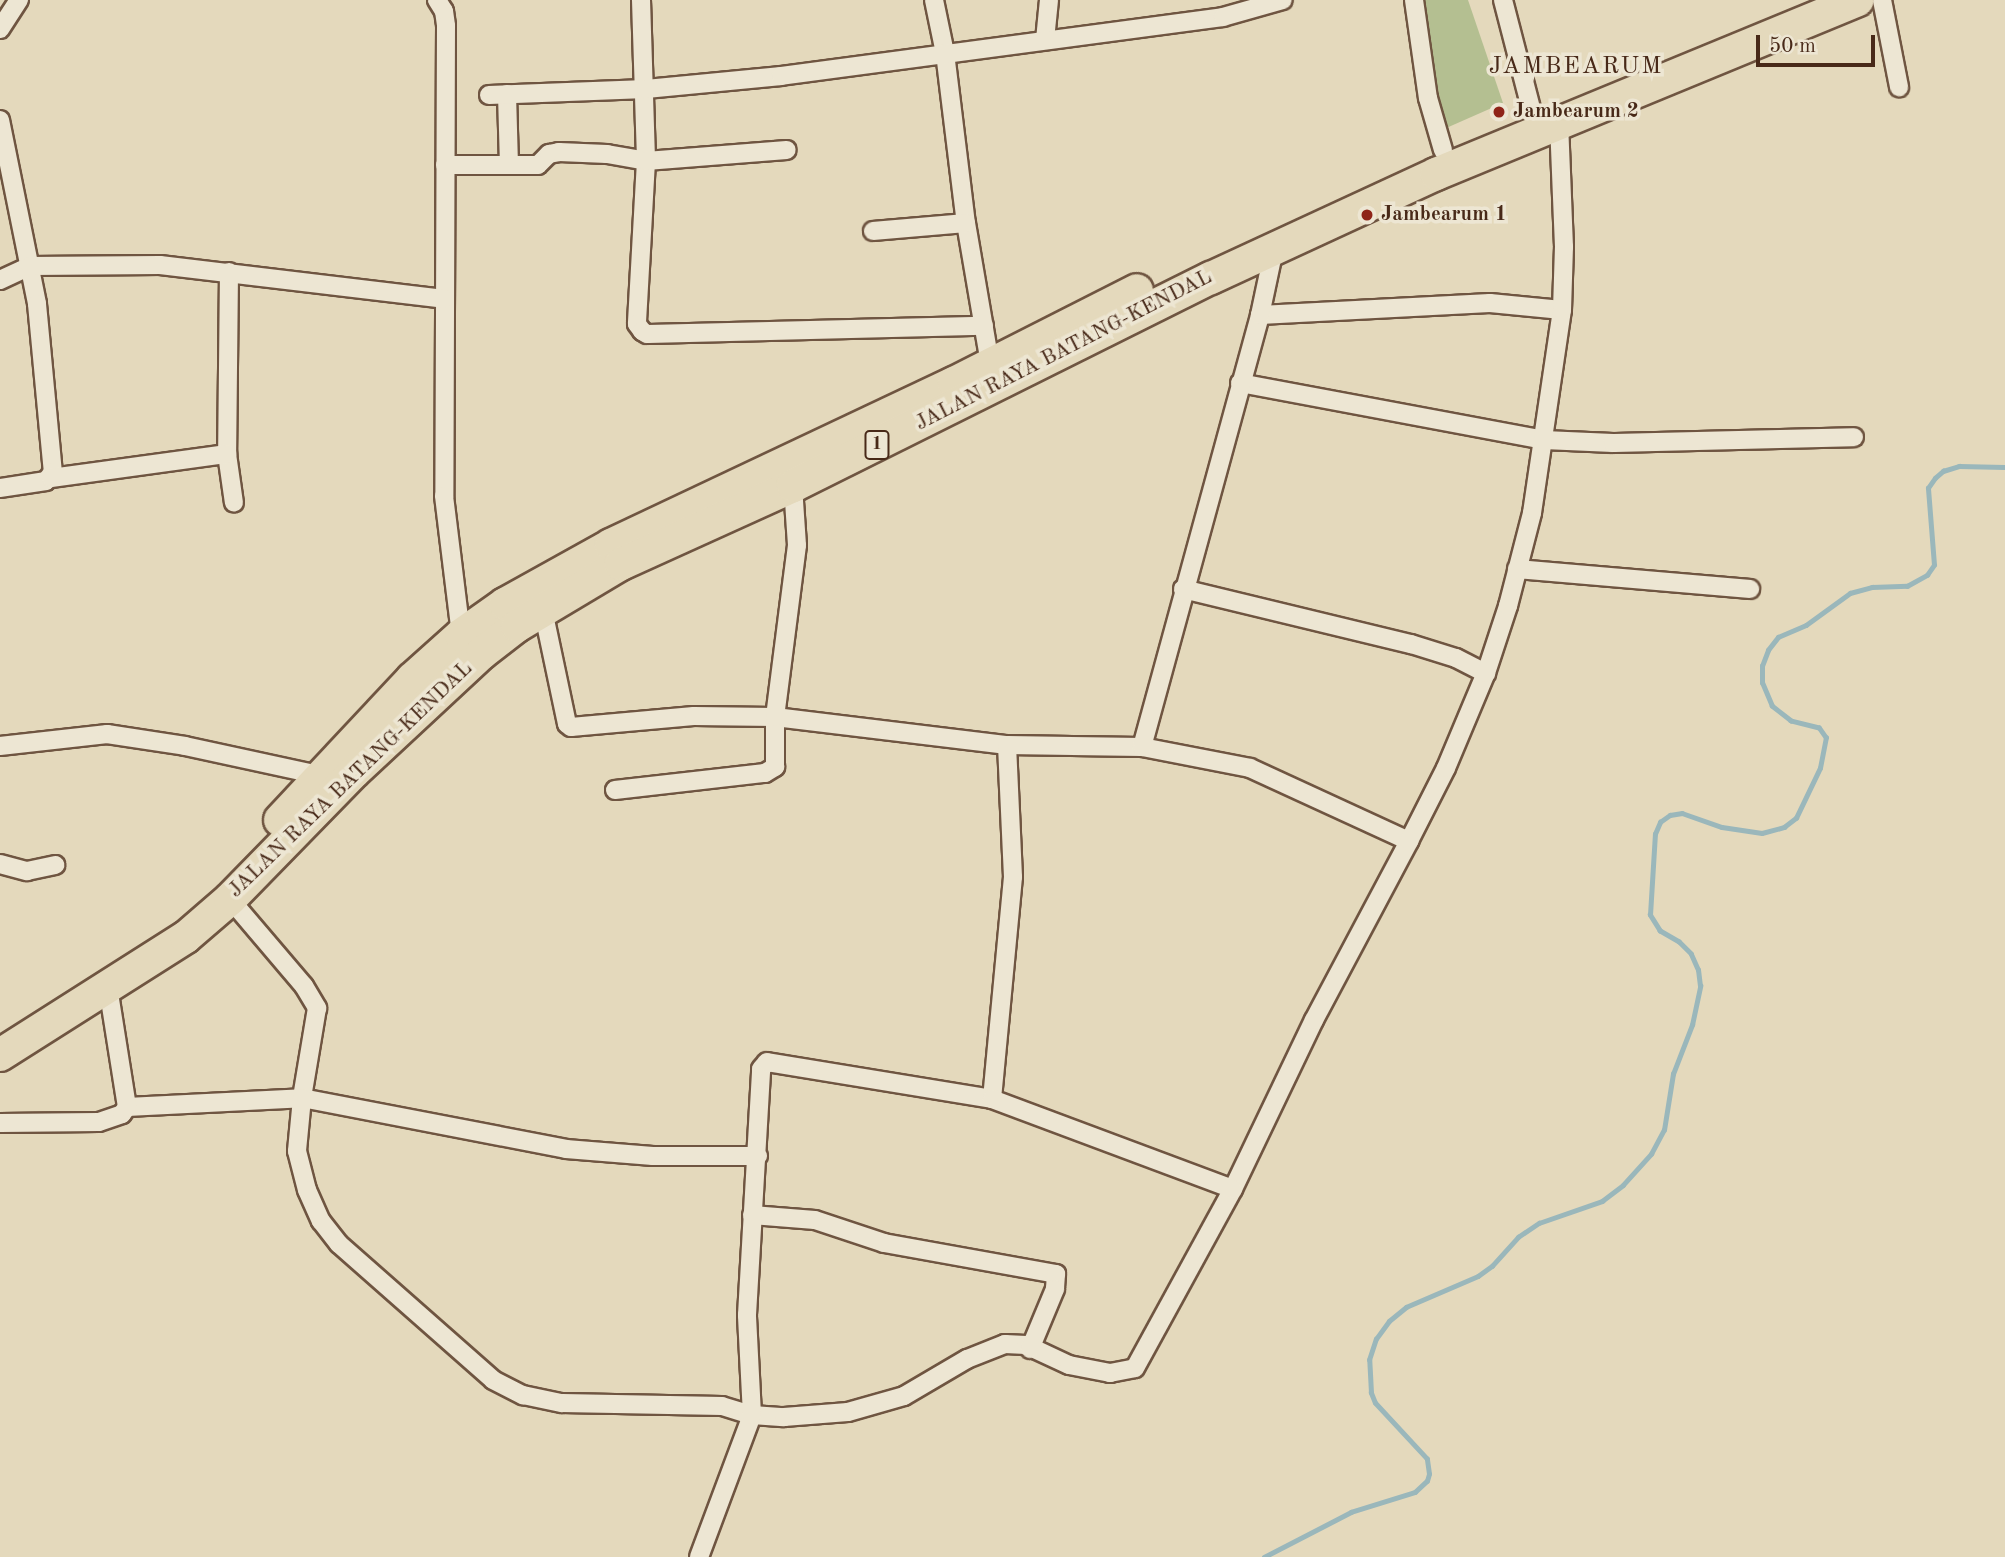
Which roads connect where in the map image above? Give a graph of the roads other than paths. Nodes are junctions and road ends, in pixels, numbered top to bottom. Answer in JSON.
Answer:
{"nodes":[{"id":1,"x":19,"y":0,"type":"edge"},
{"id":2,"x":437,"y":0,"type":"edge"},
{"id":3,"x":641,"y":0,"type":"edge"},
{"id":4,"x":934,"y":0,"type":"edge"},
{"id":5,"x":1049,"y":0,"type":"edge"},
{"id":6,"x":1283,"y":0,"type":"edge"},
{"id":7,"x":1414,"y":0,"type":"edge"},
{"id":8,"x":1503,"y":0,"type":"edge"},
{"id":9,"x":1801,"y":0,"type":"edge"},
{"id":10,"x":1858,"y":0,"type":"edge"},
{"id":11,"x":1882,"y":0,"type":"edge"},
{"id":12,"x":0,"y":29,"type":"edge"},
{"id":13,"x":1045,"y":40,"type":"junction"},
{"id":14,"x":945,"y":52,"type":"junction"},
{"id":15,"x":1899,"y":87,"type":"dead end"},
{"id":16,"x":646,"y":89,"type":"junction"},
{"id":17,"x":1545,"y":117,"type":"junction"},
{"id":18,"x":0,"y":120,"type":"edge"},
{"id":19,"x":787,"y":150,"type":"dead end"},
{"id":20,"x":1443,"y":150,"type":"junction"},
{"id":21,"x":646,"y":161,"type":"junction"},
{"id":22,"x":509,"y":164,"type":"junction"},
{"id":23,"x":445,"y":165,"type":"junction"},
{"id":24,"x":966,"y":223,"type":"junction"},
{"id":25,"x":873,"y":231,"type":"dead end"},
{"id":26,"x":1274,"y":249,"type":"junction"},
{"id":27,"x":30,"y":266,"type":"junction"},
{"id":28,"x":229,"y":272,"type":"junction"},
{"id":29,"x":0,"y":280,"type":"edge"},
{"id":30,"x":444,"y":299,"type":"junction"},
{"id":31,"x":1562,"y":310,"type":"junction"},
{"id":32,"x":1260,"y":315,"type":"junction"},
{"id":33,"x":984,"y":326,"type":"junction"},
{"id":34,"x":1047,"y":347,"type":"junction"},
{"id":35,"x":989,"y":363,"type":"junction"},
{"id":36,"x":1240,"y":383,"type":"junction"},
{"id":37,"x":1854,"y":437,"type":"dead end"},
{"id":38,"x":1544,"y":440,"type":"junction"},
{"id":39,"x":228,"y":454,"type":"junction"},
{"id":40,"x":51,"y":478,"type":"junction"},
{"id":41,"x":793,"y":486,"type":"junction"},
{"id":42,"x":0,"y":488,"type":"edge"},
{"id":43,"x":234,"y":503,"type":"dead end"},
{"id":44,"x":1517,"y":569,"type":"junction"},
{"id":45,"x":1183,"y":589,"type":"junction"},
{"id":46,"x":1750,"y":589,"type":"dead end"},
{"id":47,"x":542,"y":610,"type":"junction"},
{"id":48,"x":461,"y":635,"type":"junction"},
{"id":49,"x":1486,"y":673,"type":"junction"},
{"id":50,"x":775,"y":717,"type":"junction"},
{"id":51,"x":1007,"y":745,"type":"junction"},
{"id":52,"x":0,"y":746,"type":"edge"},
{"id":53,"x":1142,"y":747,"type":"junction"},
{"id":54,"x":318,"y":775,"type":"junction"},
{"id":55,"x":615,"y":790,"type":"dead end"},
{"id":56,"x":1409,"y":841,"type":"junction"},
{"id":57,"x":0,"y":864,"type":"edge"},
{"id":58,"x":55,"y":865,"type":"dead end"},
{"id":59,"x":230,"y":899,"type":"junction"},
{"id":60,"x":108,"y":987,"type":"junction"},
{"id":61,"x":0,"y":1030,"type":"edge"},
{"id":62,"x":0,"y":1055,"type":"edge"},
{"id":63,"x":302,"y":1098,"type":"junction"},
{"id":64,"x":992,"y":1099,"type":"junction"},
{"id":65,"x":127,"y":1107,"type":"junction"},
{"id":66,"x":0,"y":1123,"type":"edge"},
{"id":67,"x":758,"y":1156,"type":"junction"},
{"id":68,"x":1233,"y":1189,"type":"junction"},
{"id":69,"x":752,"y":1215,"type":"junction"},
{"id":70,"x":1030,"y":1349,"type":"junction"},
{"id":71,"x":752,"y":1415,"type":"junction"},
{"id":72,"x":699,"y":1557,"type":"edge"}],
"edges":[{"from":1,"to":12,"type":"street"},
{"from":2,"to":23,"type":"street"},
{"from":3,"to":16,"type":"street"},
{"from":4,"to":14,"type":"street"},
{"from":5,"to":13,"type":"street"},
{"from":6,"to":13,"type":"street"},
{"from":7,"to":20,"type":"street"},
{"from":8,"to":17,"type":"street"},
{"from":9,"to":17,"type":"highway","name":"JALAN RAYA BATANG-KENDAL","number":"1"},
{"from":10,"to":17,"type":"highway","name":"JALAN RAYA BATANG-KENDAL","number":"1"},
{"from":11,"to":15,"type":"street"},
{"from":13,"to":14,"type":"street"},
{"from":14,"to":16,"type":"street"},
{"from":14,"to":24,"type":"street"},
{"from":16,"to":21,"type":"street"},
{"from":16,"to":22,"type":"street"},
{"from":17,"to":20,"type":"highway","name":"JALAN RAYA BATANG-KENDAL","number":"1"},
{"from":17,"to":26,"type":"highway","name":"JALAN RAYA BATANG-KENDAL","number":"1"},
{"from":17,"to":31,"type":"street"},
{"from":18,"to":27,"type":"street"},
{"from":19,"to":21,"type":"street"},
{"from":20,"to":34,"type":"highway","name":"JALAN RAYA BATANG-KENDAL","number":"1"},
{"from":21,"to":22,"type":"street"},
{"from":21,"to":33,"type":"street"},
{"from":22,"to":23,"type":"street"},
{"from":23,"to":30,"type":"street"},
{"from":24,"to":25,"type":"street"},
{"from":24,"to":33,"type":"street"},
{"from":26,"to":32,"type":"street"},
{"from":26,"to":34,"type":"highway","name":"JALAN RAYA BATANG-KENDAL","number":"1"},
{"from":27,"to":28,"type":"street"},
{"from":27,"to":29,"type":"street"},
{"from":27,"to":40,"type":"street"},
{"from":28,"to":30,"type":"street"},
{"from":28,"to":39,"type":"street"},
{"from":30,"to":48,"type":"street"},
{"from":31,"to":32,"type":"street"},
{"from":31,"to":38,"type":"street"},
{"from":32,"to":36,"type":"street"},
{"from":33,"to":35,"type":"street"},
{"from":34,"to":35,"type":"highway","name":"JALAN RAYA BATANG-KENDAL","number":"1"},
{"from":34,"to":41,"type":"highway","name":"JALAN RAYA BATANG-KENDAL","number":"1"},
{"from":35,"to":48,"type":"highway","name":"JALAN RAYA BATANG-KENDAL","number":"1"},
{"from":36,"to":38,"type":"street"},
{"from":36,"to":45,"type":"street"},
{"from":37,"to":38,"type":"street"},
{"from":38,"to":44,"type":"street"},
{"from":39,"to":40,"type":"street"},
{"from":39,"to":43,"type":"street"},
{"from":40,"to":42,"type":"street"},
{"from":41,"to":47,"type":"highway","name":"JALAN RAYA BATANG-KENDAL","number":"1"},
{"from":41,"to":50,"type":"street"},
{"from":44,"to":46,"type":"street"},
{"from":44,"to":49,"type":"street"},
{"from":45,"to":49,"type":"street"},
{"from":45,"to":53,"type":"street"},
{"from":47,"to":50,"type":"street"},
{"from":47,"to":59,"type":"highway","name":"JALAN RAYA BATANG-KENDAL","number":"1"},
{"from":48,"to":54,"type":"highway","name":"JALAN RAYA BATANG-KENDAL","number":"1"},
{"from":49,"to":56,"type":"street"},
{"from":50,"to":51,"type":"street"},
{"from":50,"to":55,"type":"street"},
{"from":51,"to":53,"type":"street"},
{"from":51,"to":64,"type":"street"},
{"from":52,"to":54,"type":"street"},
{"from":53,"to":56,"type":"street"},
{"from":54,"to":61,"type":"highway","name":"JALAN RAYA BATANG-KENDAL","number":"1"},
{"from":56,"to":68,"type":"street"},
{"from":57,"to":58,"type":"street"},
{"from":59,"to":60,"type":"highway","name":"JALAN RAYA BATANG-KENDAL","number":"1"},
{"from":59,"to":63,"type":"street"},
{"from":60,"to":62,"type":"highway","name":"JALAN RAYA BATANG-KENDAL","number":"1"},
{"from":60,"to":65,"type":"street"},
{"from":63,"to":65,"type":"street"},
{"from":63,"to":67,"type":"street"},
{"from":63,"to":71,"type":"street"},
{"from":64,"to":67,"type":"street"},
{"from":64,"to":68,"type":"street"},
{"from":65,"to":66,"type":"street"},
{"from":67,"to":69,"type":"street"},
{"from":68,"to":70,"type":"street"},
{"from":69,"to":70,"type":"street"},
{"from":69,"to":71,"type":"street"},
{"from":70,"to":71,"type":"street"},
{"from":71,"to":72,"type":"street"}]}
